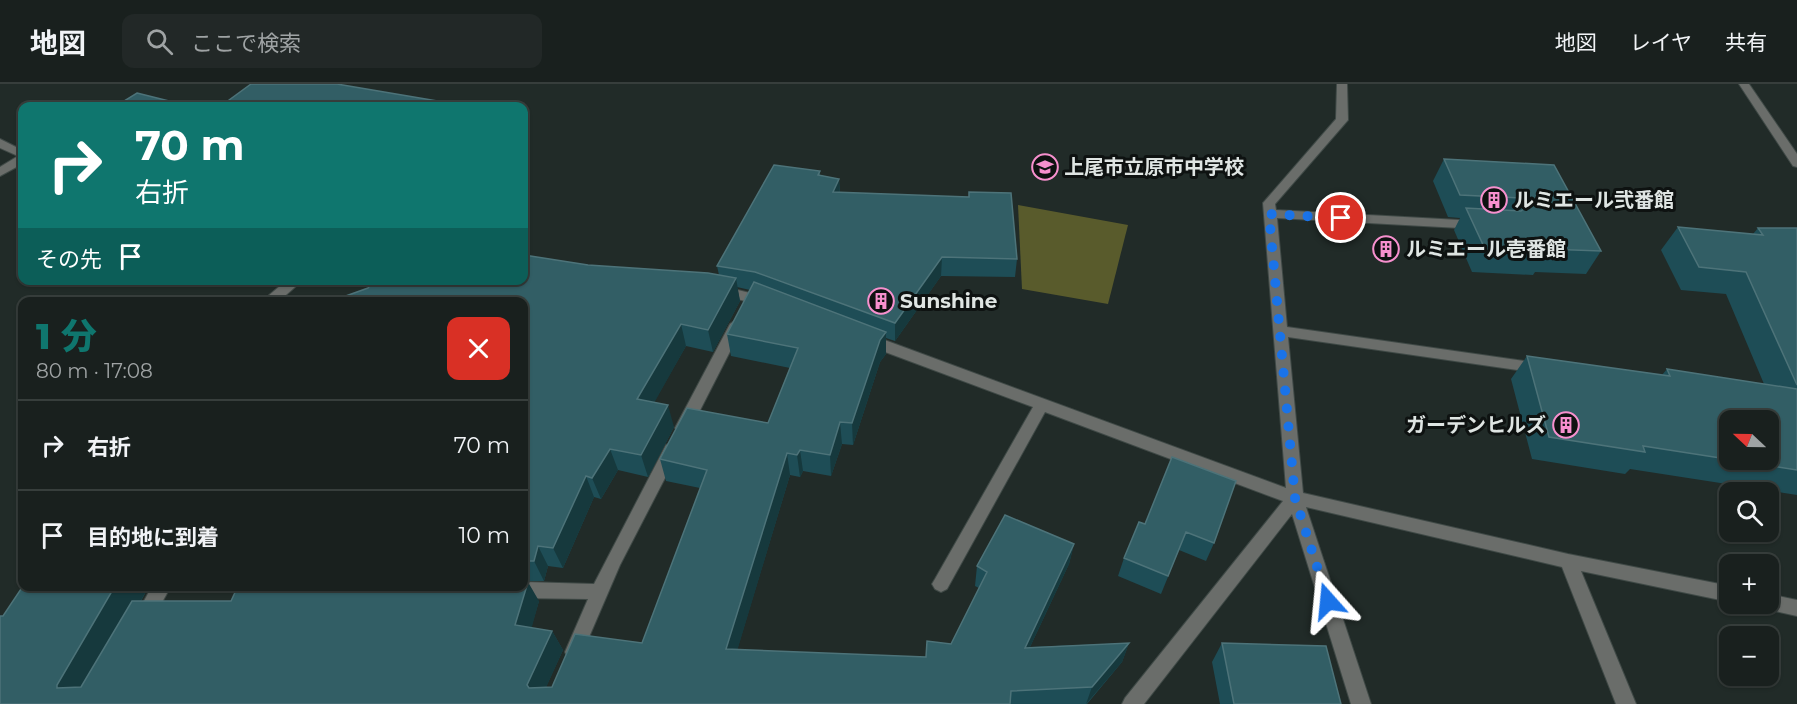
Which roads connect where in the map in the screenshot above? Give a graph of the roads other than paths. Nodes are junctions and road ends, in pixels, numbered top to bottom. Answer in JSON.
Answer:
{"nodes":[{"id":1,"x":1342,"y":84,"type":"edge"},
{"id":2,"x":1744,"y":84,"type":"edge"},
{"id":3,"x":0,"y":143,"type":"edge"},
{"id":4,"x":18,"y":152,"type":"edge"},
{"id":5,"x":18,"y":161,"type":"edge"},
{"id":6,"x":1797,"y":163,"type":"edge"},
{"id":7,"x":0,"y":172,"type":"edge"},
{"id":8,"x":1269,"y":214,"type":"junction"},
{"id":9,"x":1496,"y":226,"type":"edge"},
{"id":10,"x":290,"y":285,"type":"edge"},
{"id":11,"x":706,"y":288,"type":"edge"},
{"id":12,"x":752,"y":296,"type":"junction"},
{"id":13,"x":275,"y":297,"type":"edge"},
{"id":14,"x":774,"y":305,"type":"edge"},
{"id":15,"x":1280,"y":331,"type":"junction"},
{"id":16,"x":852,"y":334,"type":"edge"},
{"id":17,"x":1553,"y":370,"type":"edge"},
{"id":18,"x":1042,"y":404,"type":"junction"},
{"id":19,"x":1295,"y":498,"type":"junction"},
{"id":20,"x":1568,"y":561,"type":"junction"},
{"id":21,"x":941,"y":584,"type":"dead end"},
{"id":22,"x":528,"y":590,"type":"edge"},
{"id":23,"x":159,"y":591,"type":"edge"},
{"id":24,"x":600,"y":591,"type":"junction"},
{"id":25,"x":1719,"y":592,"type":"edge"},
{"id":26,"x":1779,"y":604,"type":"edge"},
{"id":27,"x":1797,"y":608,"type":"edge"},
{"id":28,"x":134,"y":635,"type":"edge"},
{"id":29,"x":569,"y":663,"type":"edge"},
{"id":30,"x":1132,"y":704,"type":"edge"},
{"id":31,"x":1361,"y":704,"type":"edge"},
{"id":32,"x":1626,"y":704,"type":"edge"}],
"edges":[{"from":1,"to":8,"type":"street"},
{"from":2,"to":6,"type":"street"},
{"from":3,"to":4,"type":"street"},
{"from":5,"to":7,"type":"street"},
{"from":8,"to":9,"type":"street"},
{"from":8,"to":15,"type":"street"},
{"from":10,"to":13,"type":"street"},
{"from":11,"to":12,"type":"street"},
{"from":12,"to":14,"type":"street"},
{"from":12,"to":24,"type":"street"},
{"from":15,"to":17,"type":"street"},
{"from":15,"to":19,"type":"street"},
{"from":16,"to":18,"type":"street"},
{"from":18,"to":19,"type":"street"},
{"from":18,"to":21,"type":"street"},
{"from":19,"to":20,"type":"street"},
{"from":19,"to":30,"type":"street"},
{"from":19,"to":31,"type":"street"},
{"from":20,"to":25,"type":"street"},
{"from":20,"to":32,"type":"street"},
{"from":22,"to":24,"type":"street"},
{"from":23,"to":28,"type":"street"},
{"from":24,"to":29,"type":"street"},
{"from":26,"to":27,"type":"street"}]}
